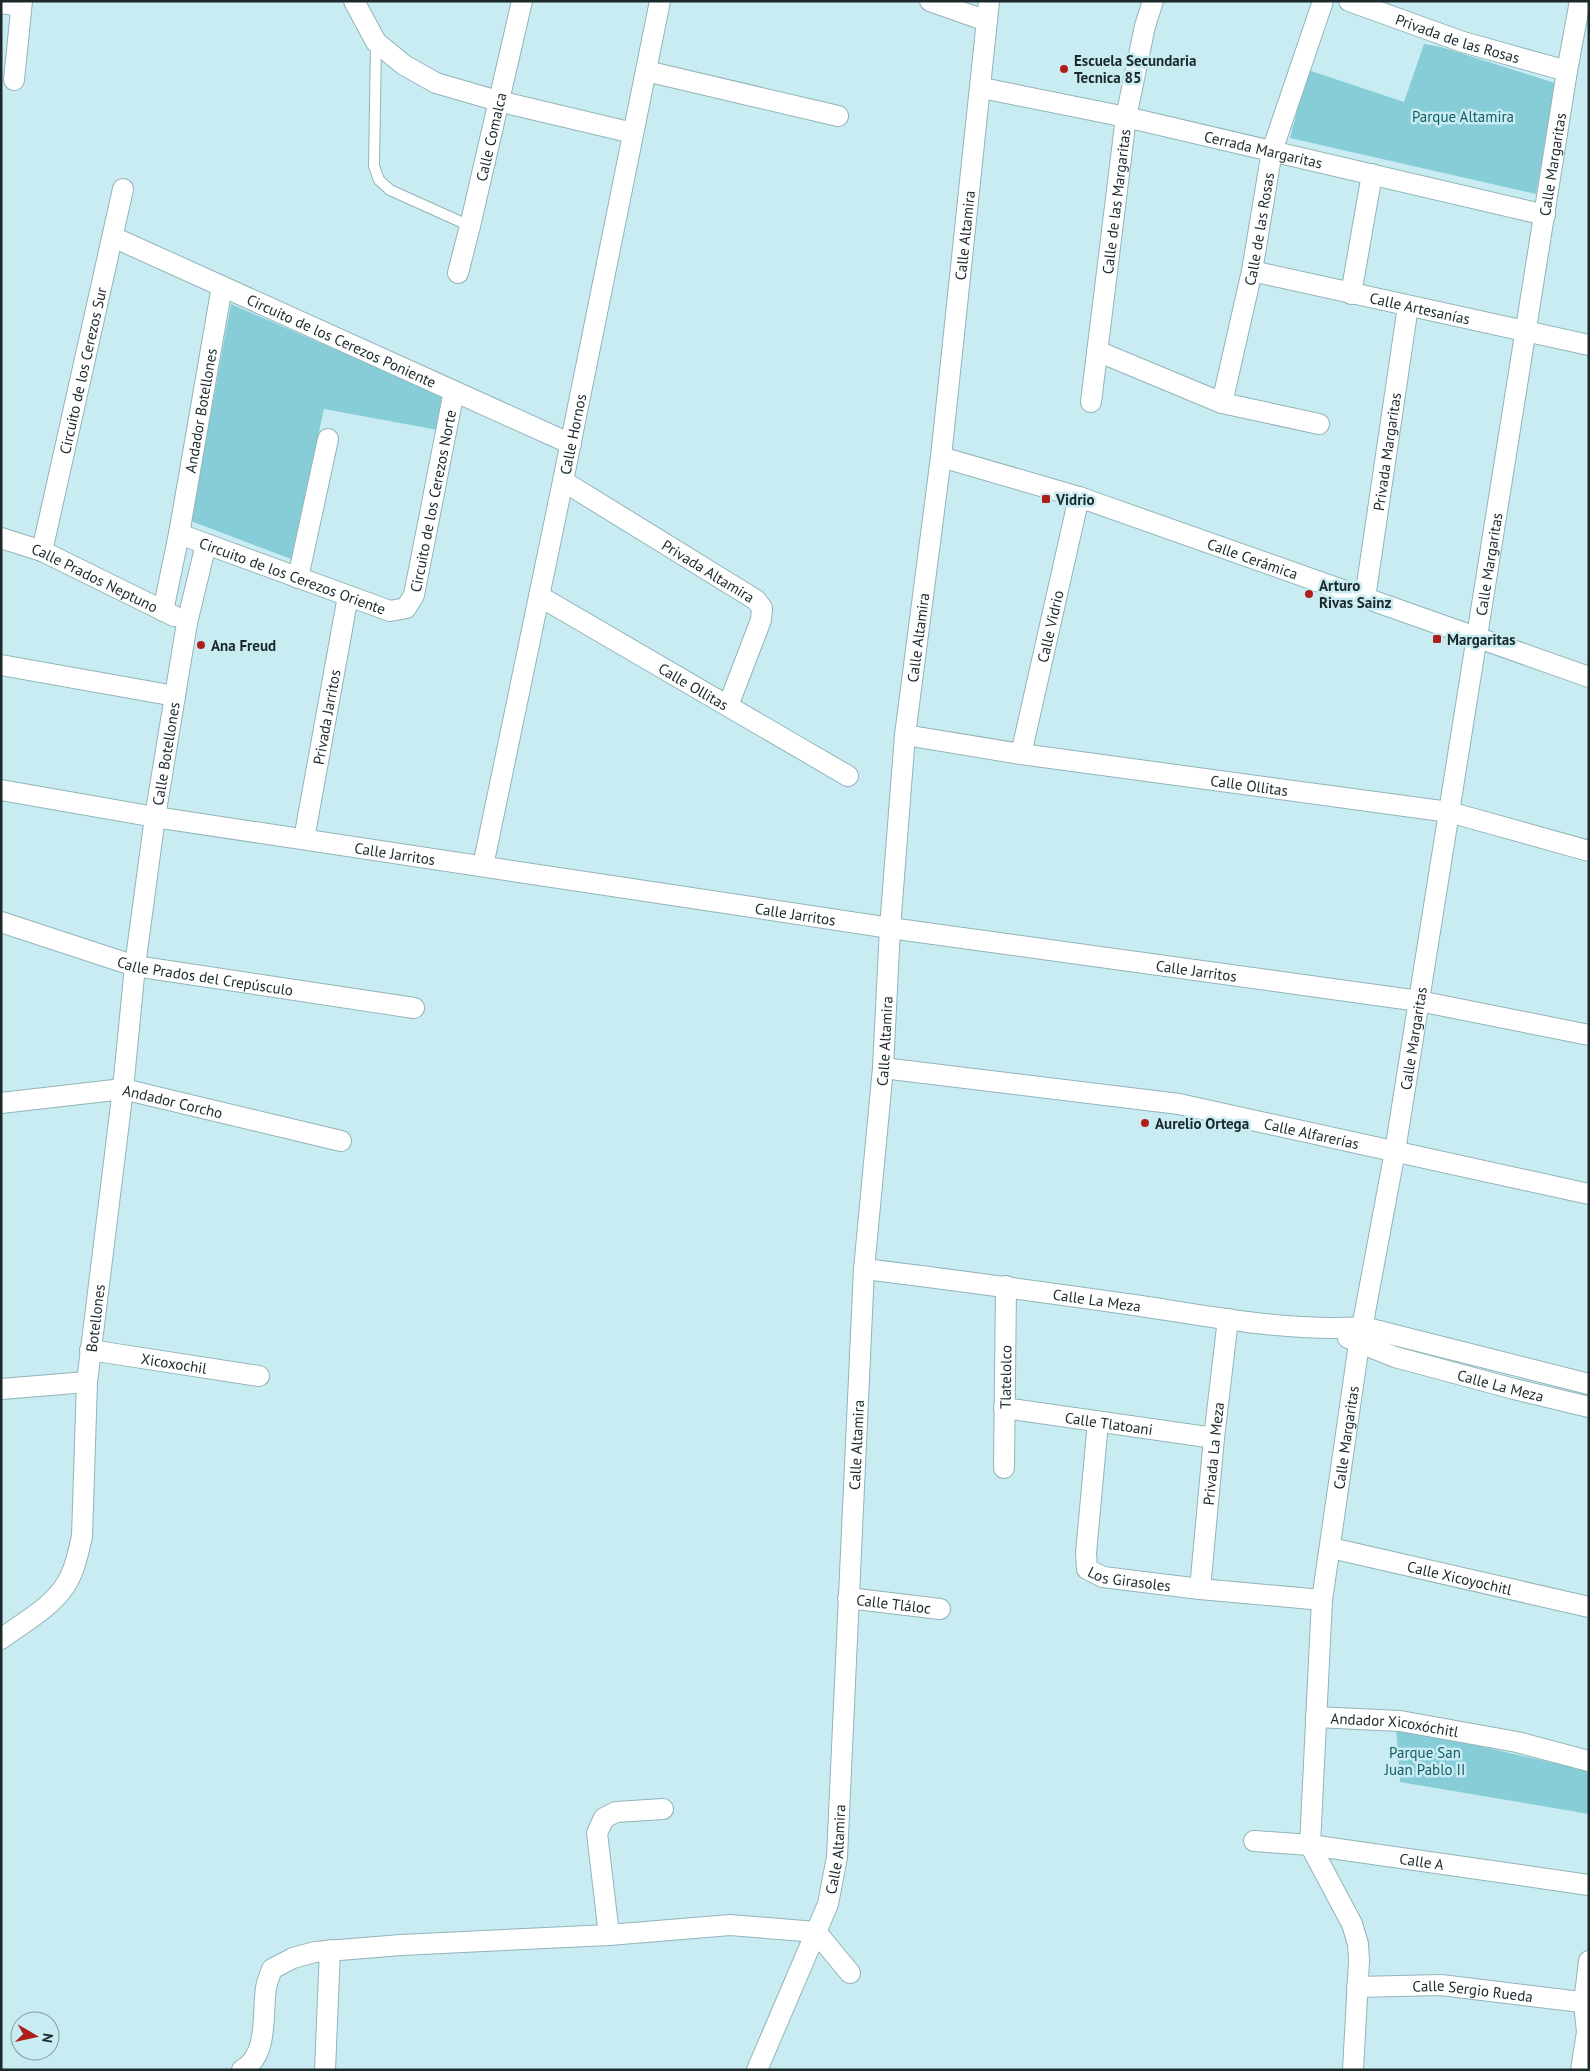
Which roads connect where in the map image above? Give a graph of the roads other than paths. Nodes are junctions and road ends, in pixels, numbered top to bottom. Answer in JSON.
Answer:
{"nodes":[{"id":1,"x":354,"y":1,"type":"edge"},
{"id":2,"x":522,"y":1,"type":"edge"},
{"id":3,"x":660,"y":1,"type":"edge"},
{"id":4,"x":930,"y":1,"type":"edge"},
{"id":5,"x":1153,"y":1,"type":"edge"},
{"id":6,"x":1323,"y":1,"type":"edge"},
{"id":7,"x":1349,"y":1,"type":"edge"},
{"id":8,"x":1580,"y":1,"type":"edge"},
{"id":9,"x":1,"y":3,"type":"edge"},
{"id":10,"x":22,"y":4,"type":"edge"},
{"id":11,"x":988,"y":11,"type":"edge"},
{"id":12,"x":376,"y":42,"type":"junction"},
{"id":13,"x":1568,"y":71,"type":"junction"},
{"id":14,"x":646,"y":72,"type":"junction"},
{"id":15,"x":14,"y":80,"type":"dead end"},
{"id":16,"x":982,"y":88,"type":"junction"},
{"id":17,"x":498,"y":102,"type":"junction"},
{"id":18,"x":838,"y":116,"type":"dead end"},
{"id":19,"x":1126,"y":117,"type":"junction"},
{"id":20,"x":633,"y":133,"type":"junction"},
{"id":21,"x":1272,"y":151,"type":"junction"},
{"id":22,"x":1372,"y":174,"type":"junction"},
{"id":23,"x":123,"y":189,"type":"dead end"},
{"id":24,"x":1545,"y":215,"type":"junction"},
{"id":25,"x":470,"y":226,"type":"junction"},
{"id":26,"x":113,"y":237,"type":"junction"},
{"id":27,"x":1252,"y":271,"type":"junction"},
{"id":28,"x":458,"y":273,"type":"dead end"},
{"id":29,"x":222,"y":286,"type":"junction"},
{"id":30,"x":1352,"y":294,"type":"junction"},
{"id":31,"x":1408,"y":306,"type":"junction"},
{"id":32,"x":1526,"y":332,"type":"junction"},
{"id":33,"x":1589,"y":346,"type":"edge"},
{"id":34,"x":1097,"y":351,"type":"junction"},
{"id":35,"x":454,"y":391,"type":"junction"},
{"id":36,"x":1091,"y":402,"type":"dead end"},
{"id":37,"x":1222,"y":403,"type":"junction"},
{"id":38,"x":1319,"y":424,"type":"dead end"},
{"id":39,"x":328,"y":439,"type":"dead end"},
{"id":40,"x":571,"y":444,"type":"junction"},
{"id":41,"x":941,"y":457,"type":"junction"},
{"id":42,"x":563,"y":481,"type":"junction"},
{"id":43,"x":1079,"y":497,"type":"junction"},
{"id":44,"x":179,"y":534,"type":"junction"},
{"id":45,"x":1,"y":538,"type":"edge"},
{"id":46,"x":206,"y":544,"type":"junction"},
{"id":47,"x":42,"y":551,"type":"junction"},
{"id":48,"x":298,"y":578,"type":"junction"},
{"id":49,"x":348,"y":596,"type":"junction"},
{"id":50,"x":539,"y":596,"type":"junction"},
{"id":51,"x":1365,"y":598,"type":"junction"},
{"id":52,"x":406,"y":608,"type":"joint"},
{"id":53,"x":163,"y":611,"type":"junction"},
{"id":54,"x":187,"y":623,"type":"junction"},
{"id":55,"x":1477,"y":637,"type":"junction"},
{"id":56,"x":1,"y":665,"type":"edge"},
{"id":57,"x":1589,"y":677,"type":"edge"},
{"id":58,"x":175,"y":696,"type":"junction"},
{"id":59,"x":728,"y":706,"type":"junction"},
{"id":60,"x":905,"y":735,"type":"junction"},
{"id":61,"x":1021,"y":754,"type":"junction"},
{"id":62,"x":848,"y":776,"type":"dead end"},
{"id":63,"x":1,"y":790,"type":"edge"},
{"id":64,"x":1449,"y":812,"type":"junction"},
{"id":65,"x":155,"y":817,"type":"junction"},
{"id":66,"x":304,"y":839,"type":"junction"},
{"id":67,"x":1589,"y":851,"type":"edge"},
{"id":68,"x":483,"y":866,"type":"junction"},
{"id":69,"x":1,"y":922,"type":"edge"},
{"id":70,"x":890,"y":928,"type":"junction"},
{"id":71,"x":135,"y":966,"type":"junction"},
{"id":72,"x":1419,"y":1001,"type":"junction"},
{"id":73,"x":414,"y":1008,"type":"dead end"},
{"id":74,"x":1589,"y":1035,"type":"edge"},
{"id":75,"x":883,"y":1068,"type":"junction"},
{"id":76,"x":123,"y":1089,"type":"junction"},
{"id":77,"x":1,"y":1103,"type":"edge"},
{"id":78,"x":341,"y":1141,"type":"dead end"},
{"id":79,"x":1395,"y":1151,"type":"junction"},
{"id":80,"x":1589,"y":1194,"type":"edge"},
{"id":81,"x":864,"y":1270,"type":"junction"},
{"id":82,"x":1006,"y":1286,"type":"junction"},
{"id":83,"x":1228,"y":1319,"type":"junction"},
{"id":84,"x":1361,"y":1335,"type":"junction"},
{"id":85,"x":90,"y":1350,"type":"junction"},
{"id":86,"x":259,"y":1376,"type":"dead end"},
{"id":87,"x":87,"y":1382,"type":"junction"},
{"id":88,"x":1589,"y":1384,"type":"edge"},
{"id":89,"x":1,"y":1390,"type":"edge"},
{"id":90,"x":1589,"y":1407,"type":"edge"},
{"id":91,"x":1004,"y":1408,"type":"junction"},
{"id":92,"x":1098,"y":1422,"type":"junction"},
{"id":93,"x":1214,"y":1438,"type":"junction"},
{"id":94,"x":1004,"y":1468,"type":"dead end"},
{"id":95,"x":1331,"y":1548,"type":"junction"},
{"id":96,"x":1200,"y":1589,"type":"junction"},
{"id":97,"x":848,"y":1598,"type":"junction"},
{"id":98,"x":1322,"y":1600,"type":"junction"},
{"id":99,"x":1589,"y":1607,"type":"edge"},
{"id":100,"x":940,"y":1609,"type":"dead end"},
{"id":101,"x":1,"y":1639,"type":"edge"},
{"id":102,"x":1316,"y":1717,"type":"junction"},
{"id":103,"x":1589,"y":1761,"type":"edge"},
{"id":104,"x":663,"y":1809,"type":"dead end"},
{"id":105,"x":1254,"y":1841,"type":"dead end"},
{"id":106,"x":1310,"y":1845,"type":"junction"},
{"id":107,"x":1589,"y":1884,"type":"edge"},
{"id":108,"x":816,"y":1932,"type":"junction"},
{"id":109,"x":609,"y":1935,"type":"junction"},
{"id":110,"x":330,"y":1950,"type":"junction"},
{"id":111,"x":1589,"y":1961,"type":"edge"},
{"id":112,"x":850,"y":1973,"type":"dead end"},
{"id":113,"x":1357,"y":1987,"type":"junction"},
{"id":114,"x":1586,"y":2003,"type":"edge"},
{"id":115,"x":1588,"y":2031,"type":"edge"},
{"id":116,"x":242,"y":2070,"type":"edge"},
{"id":117,"x":325,"y":2070,"type":"edge"},
{"id":118,"x":757,"y":2070,"type":"edge"},
{"id":119,"x":1353,"y":2070,"type":"edge"},
{"id":120,"x":1581,"y":2070,"type":"edge"}],
"edges":[{"from":1,"to":12,"type":"street"},
{"from":2,"to":17,"type":"street","name":"Calle Comalca"},
{"from":3,"to":14,"type":"street","name":"Calle Hornos"},
{"from":4,"to":11,"type":"street"},
{"from":5,"to":19,"type":"street","name":"Calle de las Margaritas"},
{"from":6,"to":21,"type":"street","name":"Calle de las Rosas"},
{"from":7,"to":13,"type":"street","name":"Privada de las Rosas"},
{"from":8,"to":13,"type":"street","name":"Calle Margaritas"},
{"from":9,"to":10,"type":"street"},
{"from":10,"to":15,"type":"street"},
{"from":11,"to":16,"type":"street","name":"Calle Altamira"},
{"from":12,"to":17,"type":"street"},
{"from":12,"to":25,"type":"lane"},
{"from":13,"to":24,"type":"street","name":"Calle Margaritas"},
{"from":14,"to":18,"type":"street"},
{"from":14,"to":20,"type":"street","name":"Calle Hornos"},
{"from":16,"to":19,"type":"street","name":"Cerrada Margaritas"},
{"from":16,"to":41,"type":"street","name":"Calle Altamira"},
{"from":17,"to":20,"type":"street"},
{"from":17,"to":25,"type":"street","name":"Calle Comalca"},
{"from":19,"to":21,"type":"street","name":"Cerrada Margaritas"},
{"from":19,"to":34,"type":"street","name":"Calle de las Margaritas"},
{"from":20,"to":40,"type":"street","name":"Calle Hornos"},
{"from":21,"to":22,"type":"street","name":"Cerrada Margaritas"},
{"from":21,"to":27,"type":"street","name":"Calle de las Rosas"},
{"from":22,"to":24,"type":"street","name":"Cerrada Margaritas"},
{"from":22,"to":30,"type":"street"},
{"from":23,"to":26,"type":"street","name":"Circuito de los Cerezos Sur"},
{"from":24,"to":32,"type":"street","name":"Calle Margaritas"},
{"from":25,"to":28,"type":"street","name":"Calle Comalca"},
{"from":26,"to":29,"type":"street","name":"Circuito de los Cerezos Poniente"},
{"from":26,"to":47,"type":"street","name":"Circuito de los Cerezos Sur"},
{"from":27,"to":30,"type":"street","name":"Calle Artesanías"},
{"from":27,"to":37,"type":"street","name":"Calle de las Rosas"},
{"from":29,"to":35,"type":"street","name":"Circuito de los Cerezos Poniente"},
{"from":29,"to":44,"type":"street","name":"Andador Botellones"},
{"from":30,"to":31,"type":"street","name":"Calle Artesanías"},
{"from":31,"to":32,"type":"street","name":"Calle Artesanías"},
{"from":31,"to":51,"type":"street","name":"Privada Margaritas"},
{"from":32,"to":33,"type":"street","name":"Calle Artesanías"},
{"from":32,"to":55,"type":"street","name":"Calle Margaritas"},
{"from":34,"to":36,"type":"street","name":"Calle de las Margaritas"},
{"from":34,"to":37,"type":"street"},
{"from":35,"to":40,"type":"street","name":"Circuito de los Cerezos Poniente"},
{"from":35,"to":52,"type":"street","name":"Circuito de los Cerezos Norte"},
{"from":37,"to":38,"type":"street"},
{"from":39,"to":48,"type":"street"},
{"from":40,"to":42,"type":"street","name":"Calle Hornos"},
{"from":41,"to":43,"type":"street","name":"Calle Cerámica"},
{"from":41,"to":60,"type":"street","name":"Calle Altamira"},
{"from":42,"to":50,"type":"street","name":"Calle Hornos"},
{"from":42,"to":59,"type":"street","name":"Privada Altamira"},
{"from":43,"to":51,"type":"street","name":"Calle Cerámica"},
{"from":43,"to":61,"type":"street","name":"Calle Vidrio"},
{"from":44,"to":46,"type":"street","name":"Circuito de los Cerezos Oriente"},
{"from":44,"to":53,"type":"street"},
{"from":45,"to":47,"type":"street","name":"Calle Prados Neptuno"},
{"from":46,"to":48,"type":"street","name":"Circuito de los Cerezos Oriente"},
{"from":46,"to":54,"type":"street","name":"Calle Botellones"},
{"from":47,"to":53,"type":"street","name":"Calle Prados Neptuno"},
{"from":48,"to":49,"type":"street","name":"Circuito de los Cerezos Oriente"},
{"from":49,"to":52,"type":"street","name":"Circuito de los Cerezos Oriente"},
{"from":49,"to":66,"type":"street","name":"Privada Jarritos"},
{"from":50,"to":59,"type":"street","name":"Calle Ollitas"},
{"from":50,"to":68,"type":"street","name":"Calle Hornos"},
{"from":51,"to":55,"type":"street","name":"Calle Cerámica"},
{"from":53,"to":54,"type":"street","name":"Calle Prados Neptuno"},
{"from":54,"to":58,"type":"street","name":"Calle Botellones"},
{"from":55,"to":57,"type":"street","name":"Calle Cerámica"},
{"from":55,"to":64,"type":"street","name":"Calle Margaritas"},
{"from":56,"to":58,"type":"street"},
{"from":58,"to":65,"type":"street","name":"Calle Botellones"},
{"from":59,"to":62,"type":"street","name":"Calle Ollitas"},
{"from":60,"to":61,"type":"street","name":"Calle Ollitas"},
{"from":60,"to":70,"type":"street","name":"Calle Altamira"},
{"from":61,"to":64,"type":"street","name":"Calle Ollitas"},
{"from":63,"to":65,"type":"street","name":"Calle Jarritos"},
{"from":64,"to":67,"type":"street","name":"Calle Ollitas"},
{"from":64,"to":72,"type":"street","name":"Calle Margaritas"},
{"from":65,"to":66,"type":"street","name":"Calle Jarritos"},
{"from":65,"to":71,"type":"street","name":"Calle Botellones"},
{"from":66,"to":68,"type":"street","name":"Calle Jarritos"},
{"from":68,"to":70,"type":"street","name":"Calle Jarritos"},
{"from":69,"to":71,"type":"street","name":"Calle Prados del Crepúsculo"},
{"from":70,"to":72,"type":"street","name":"Calle Jarritos"},
{"from":70,"to":75,"type":"street","name":"Calle Altamira"},
{"from":71,"to":73,"type":"street","name":"Calle Prados del Crepúsculo"},
{"from":71,"to":76,"type":"street","name":"Botellones"},
{"from":72,"to":74,"type":"street","name":"Calle Jarritos"},
{"from":72,"to":79,"type":"street","name":"Calle Margaritas"},
{"from":75,"to":79,"type":"street","name":"Calle Alfarerías"},
{"from":75,"to":81,"type":"street","name":"Calle Altamira"},
{"from":76,"to":77,"type":"street","name":"Andador Corcho"},
{"from":76,"to":78,"type":"street","name":"Andador Corcho"},
{"from":76,"to":85,"type":"street","name":"Botellones"},
{"from":79,"to":80,"type":"street","name":"Calle Alfarerías"},
{"from":79,"to":84,"type":"street","name":"Calle Margaritas"},
{"from":81,"to":82,"type":"street","name":"Calle La Meza"},
{"from":81,"to":97,"type":"street","name":"Calle Altamira"},
{"from":82,"to":83,"type":"street","name":"Calle La Meza"},
{"from":82,"to":91,"type":"street","name":"Tlatelolco"},
{"from":83,"to":84,"type":"street","name":"Calle La Meza"},
{"from":83,"to":93,"type":"street","name":"Privada La Meza"},
{"from":84,"to":88,"type":"street","name":"Calle La Meza"},
{"from":84,"to":90,"type":"street","name":"Calle La Meza"},
{"from":84,"to":95,"type":"street","name":"Calle Margaritas"},
{"from":85,"to":86,"type":"street","name":"Xicoxochil"},
{"from":85,"to":87,"type":"street","name":"Botellones"},
{"from":87,"to":89,"type":"street"},
{"from":87,"to":101,"type":"street","name":"Botellones"},
{"from":91,"to":92,"type":"street","name":"Calle Tlatoani"},
{"from":91,"to":94,"type":"street","name":"Tlatelolco"},
{"from":92,"to":93,"type":"street","name":"Calle Tlatoani"},
{"from":92,"to":96,"type":"street","name":"Los Girasoles"},
{"from":93,"to":96,"type":"street","name":"Privada La Meza"},
{"from":95,"to":98,"type":"street","name":"Calle Margaritas"},
{"from":95,"to":99,"type":"street","name":"Calle Xicoyochitl"},
{"from":96,"to":98,"type":"street","name":"Los Girasoles"},
{"from":97,"to":100,"type":"street","name":"Calle Tláloc"},
{"from":97,"to":108,"type":"street","name":"Calle Altamira"},
{"from":98,"to":102,"type":"street","name":"Calle Margaritas"},
{"from":102,"to":103,"type":"street","name":"Andador Xicoxóchitl"},
{"from":102,"to":106,"type":"street","name":"Calle Margaritas"},
{"from":104,"to":109,"type":"street"},
{"from":105,"to":106,"type":"street","name":"Calle A"},
{"from":106,"to":107,"type":"street","name":"Calle A"},
{"from":106,"to":113,"type":"street"},
{"from":108,"to":109,"type":"street"},
{"from":108,"to":112,"type":"street"},
{"from":108,"to":118,"type":"street","name":"Calle Altamira"},
{"from":109,"to":110,"type":"street"},
{"from":110,"to":116,"type":"street"},
{"from":110,"to":117,"type":"street"},
{"from":111,"to":114,"type":"street"},
{"from":113,"to":114,"type":"street","name":"Calle Sergio Rueda"},
{"from":113,"to":119,"type":"street"},
{"from":114,"to":115,"type":"street"},
{"from":115,"to":120,"type":"street"}]}
